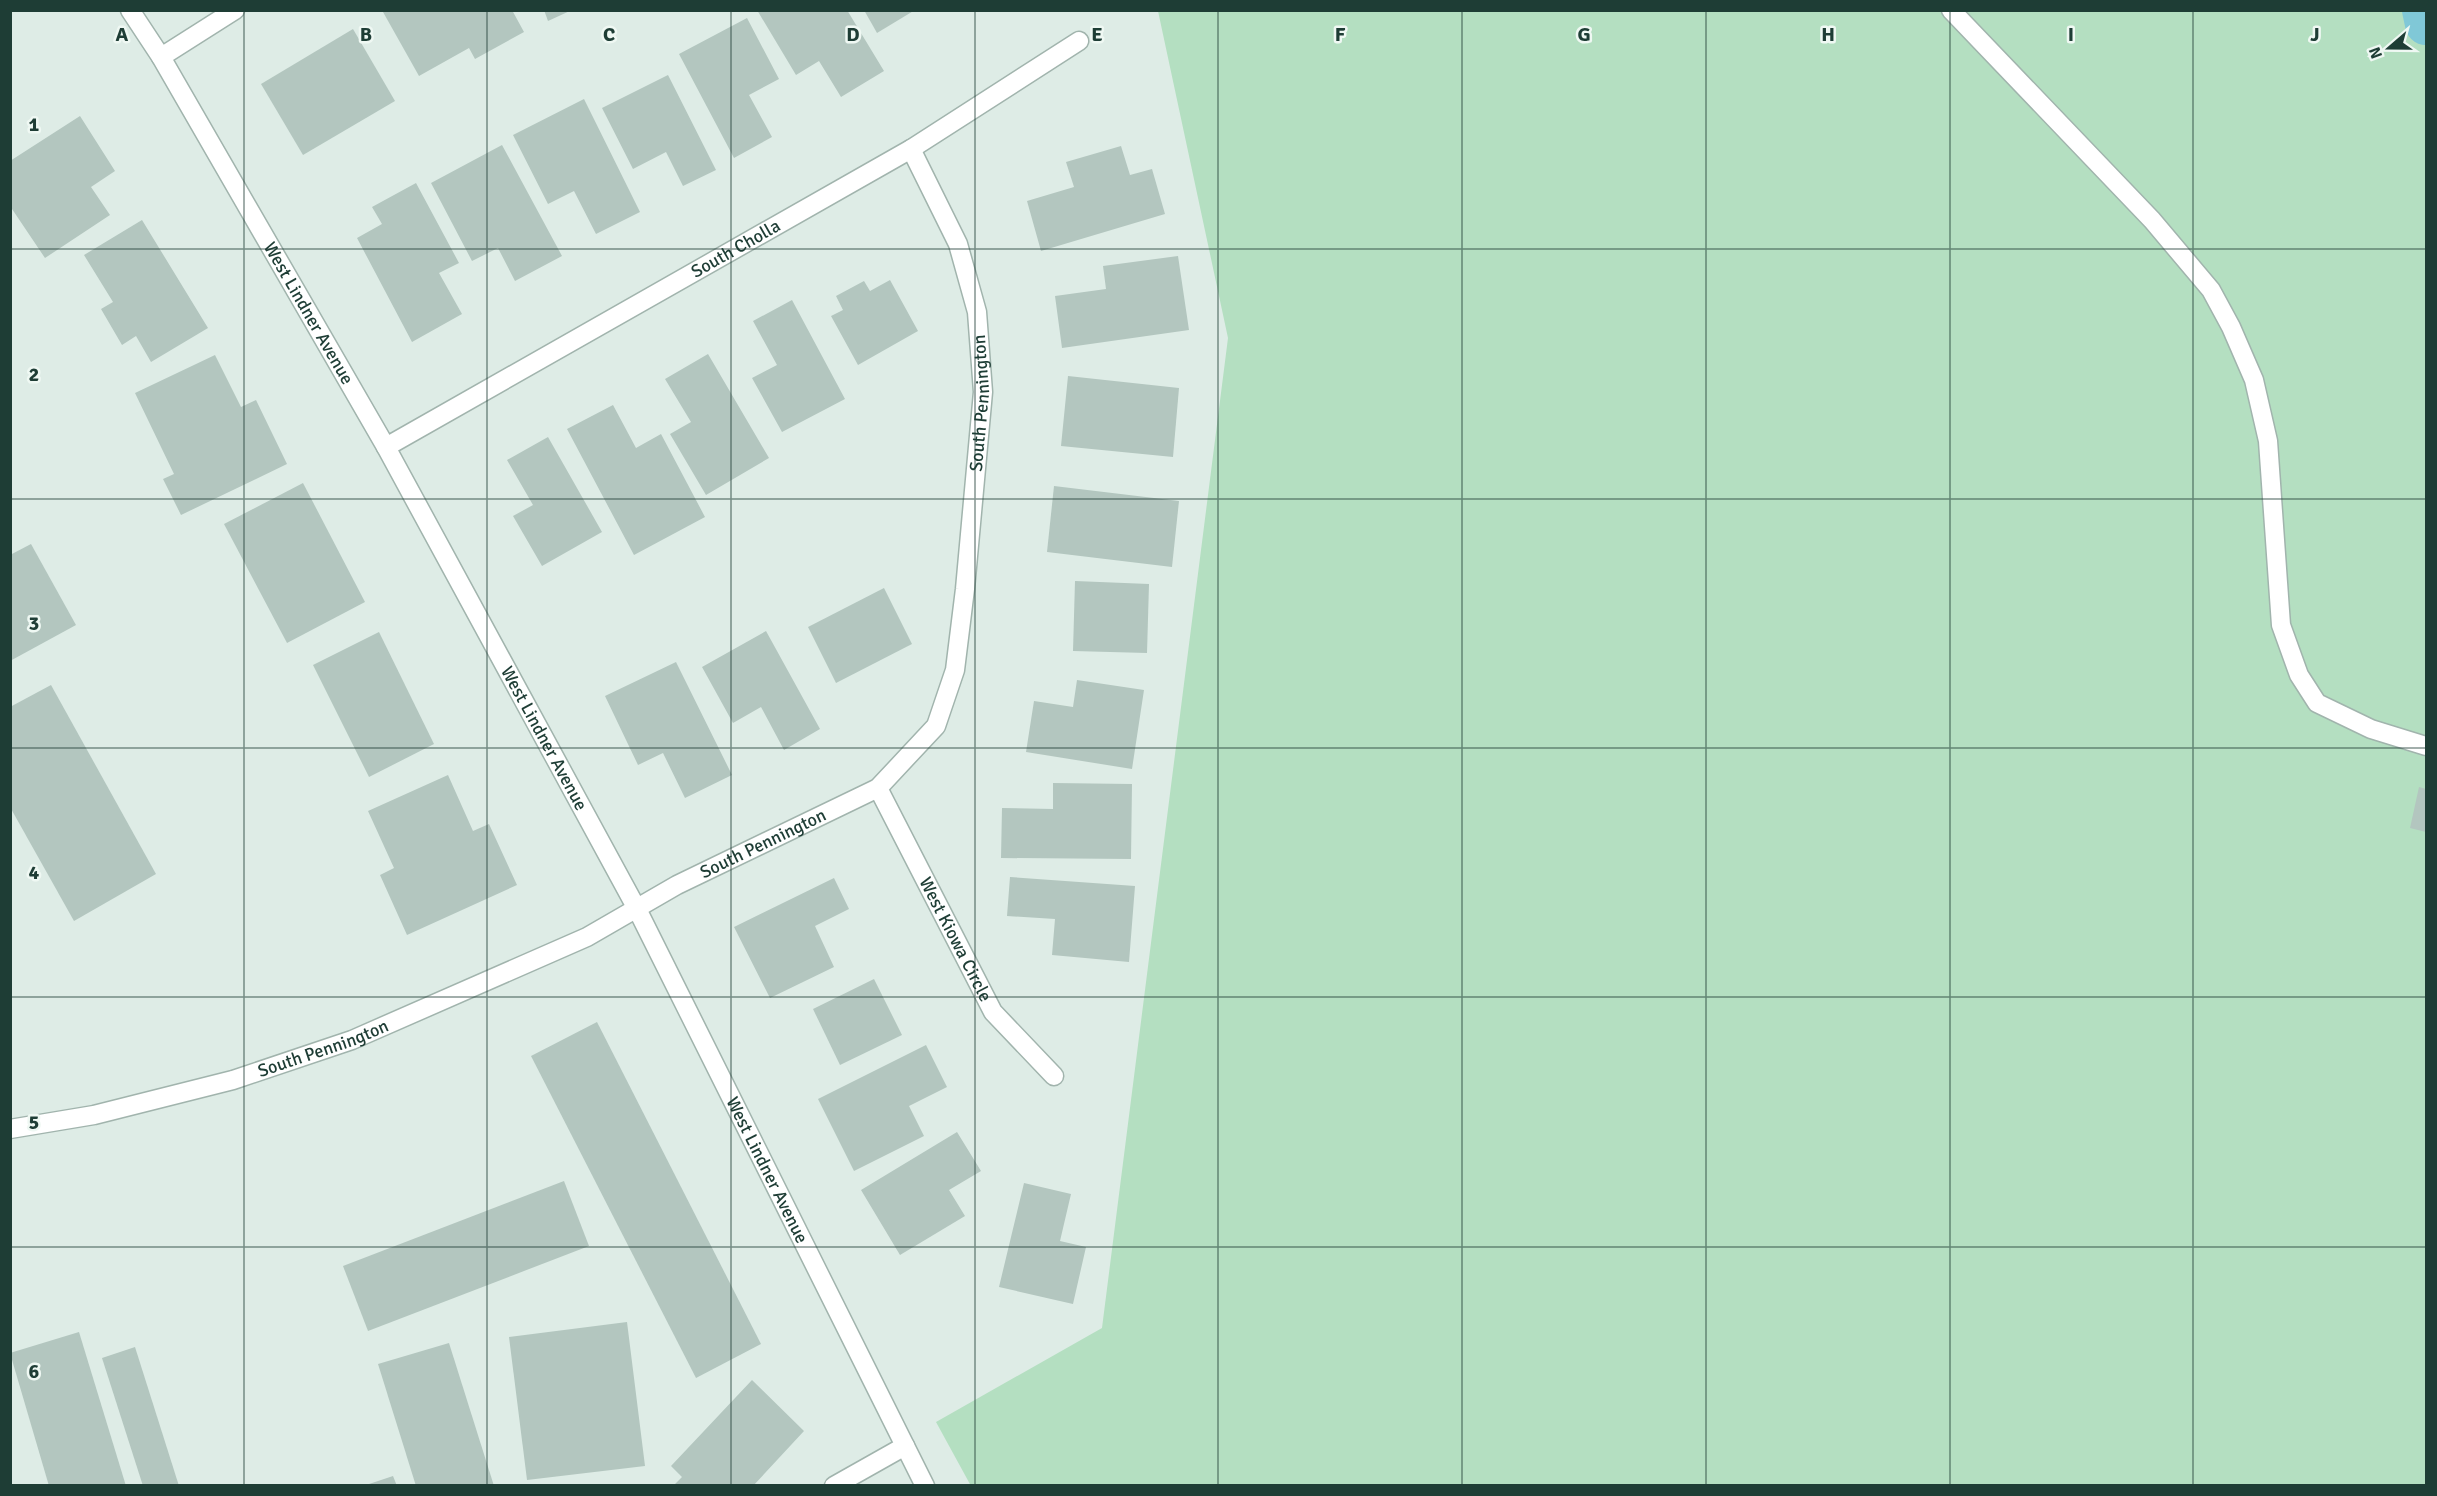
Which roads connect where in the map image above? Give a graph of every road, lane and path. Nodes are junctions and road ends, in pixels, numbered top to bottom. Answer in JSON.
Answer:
{"nodes":[{"id":1,"x":130,"y":10,"type":"edge"},
{"id":2,"x":235,"y":10,"type":"edge"},
{"id":3,"x":1951,"y":10,"type":"edge"},
{"id":4,"x":1079,"y":40,"type":"dead end"},
{"id":5,"x":161,"y":57,"type":"junction"},
{"id":6,"x":911,"y":148,"type":"junction"},
{"id":7,"x":386,"y":447,"type":"junction"},
{"id":8,"x":2427,"y":746,"type":"edge"},
{"id":9,"x":878,"y":788,"type":"junction"},
{"id":10,"x":636,"y":909,"type":"junction"},
{"id":11,"x":1054,"y":1076,"type":"dead end"},
{"id":12,"x":10,"y":1130,"type":"edge"},
{"id":13,"x":905,"y":1446,"type":"junction"},
{"id":14,"x":834,"y":1485,"type":"edge"},
{"id":15,"x":925,"y":1485,"type":"edge"}],
"edges":[{"from":1,"to":5,"type":"street","name":"West Lindner Avenue"},
{"from":2,"to":5,"type":"street"},
{"from":3,"to":8,"type":"street"},
{"from":4,"to":6,"type":"street","name":"South Cholla"},
{"from":5,"to":7,"type":"street","name":"West Lindner Avenue"},
{"from":6,"to":7,"type":"street","name":"South Cholla"},
{"from":6,"to":9,"type":"street","name":"South Pennington"},
{"from":7,"to":10,"type":"street","name":"West Lindner Avenue"},
{"from":9,"to":10,"type":"street","name":"South Pennington"},
{"from":9,"to":11,"type":"street","name":"West Kiowa Circle"},
{"from":10,"to":12,"type":"street","name":"South Pennington"},
{"from":10,"to":13,"type":"street","name":"West Lindner Avenue"},
{"from":13,"to":14,"type":"street"},
{"from":13,"to":15,"type":"street","name":"West Lindner Avenue"}]}
